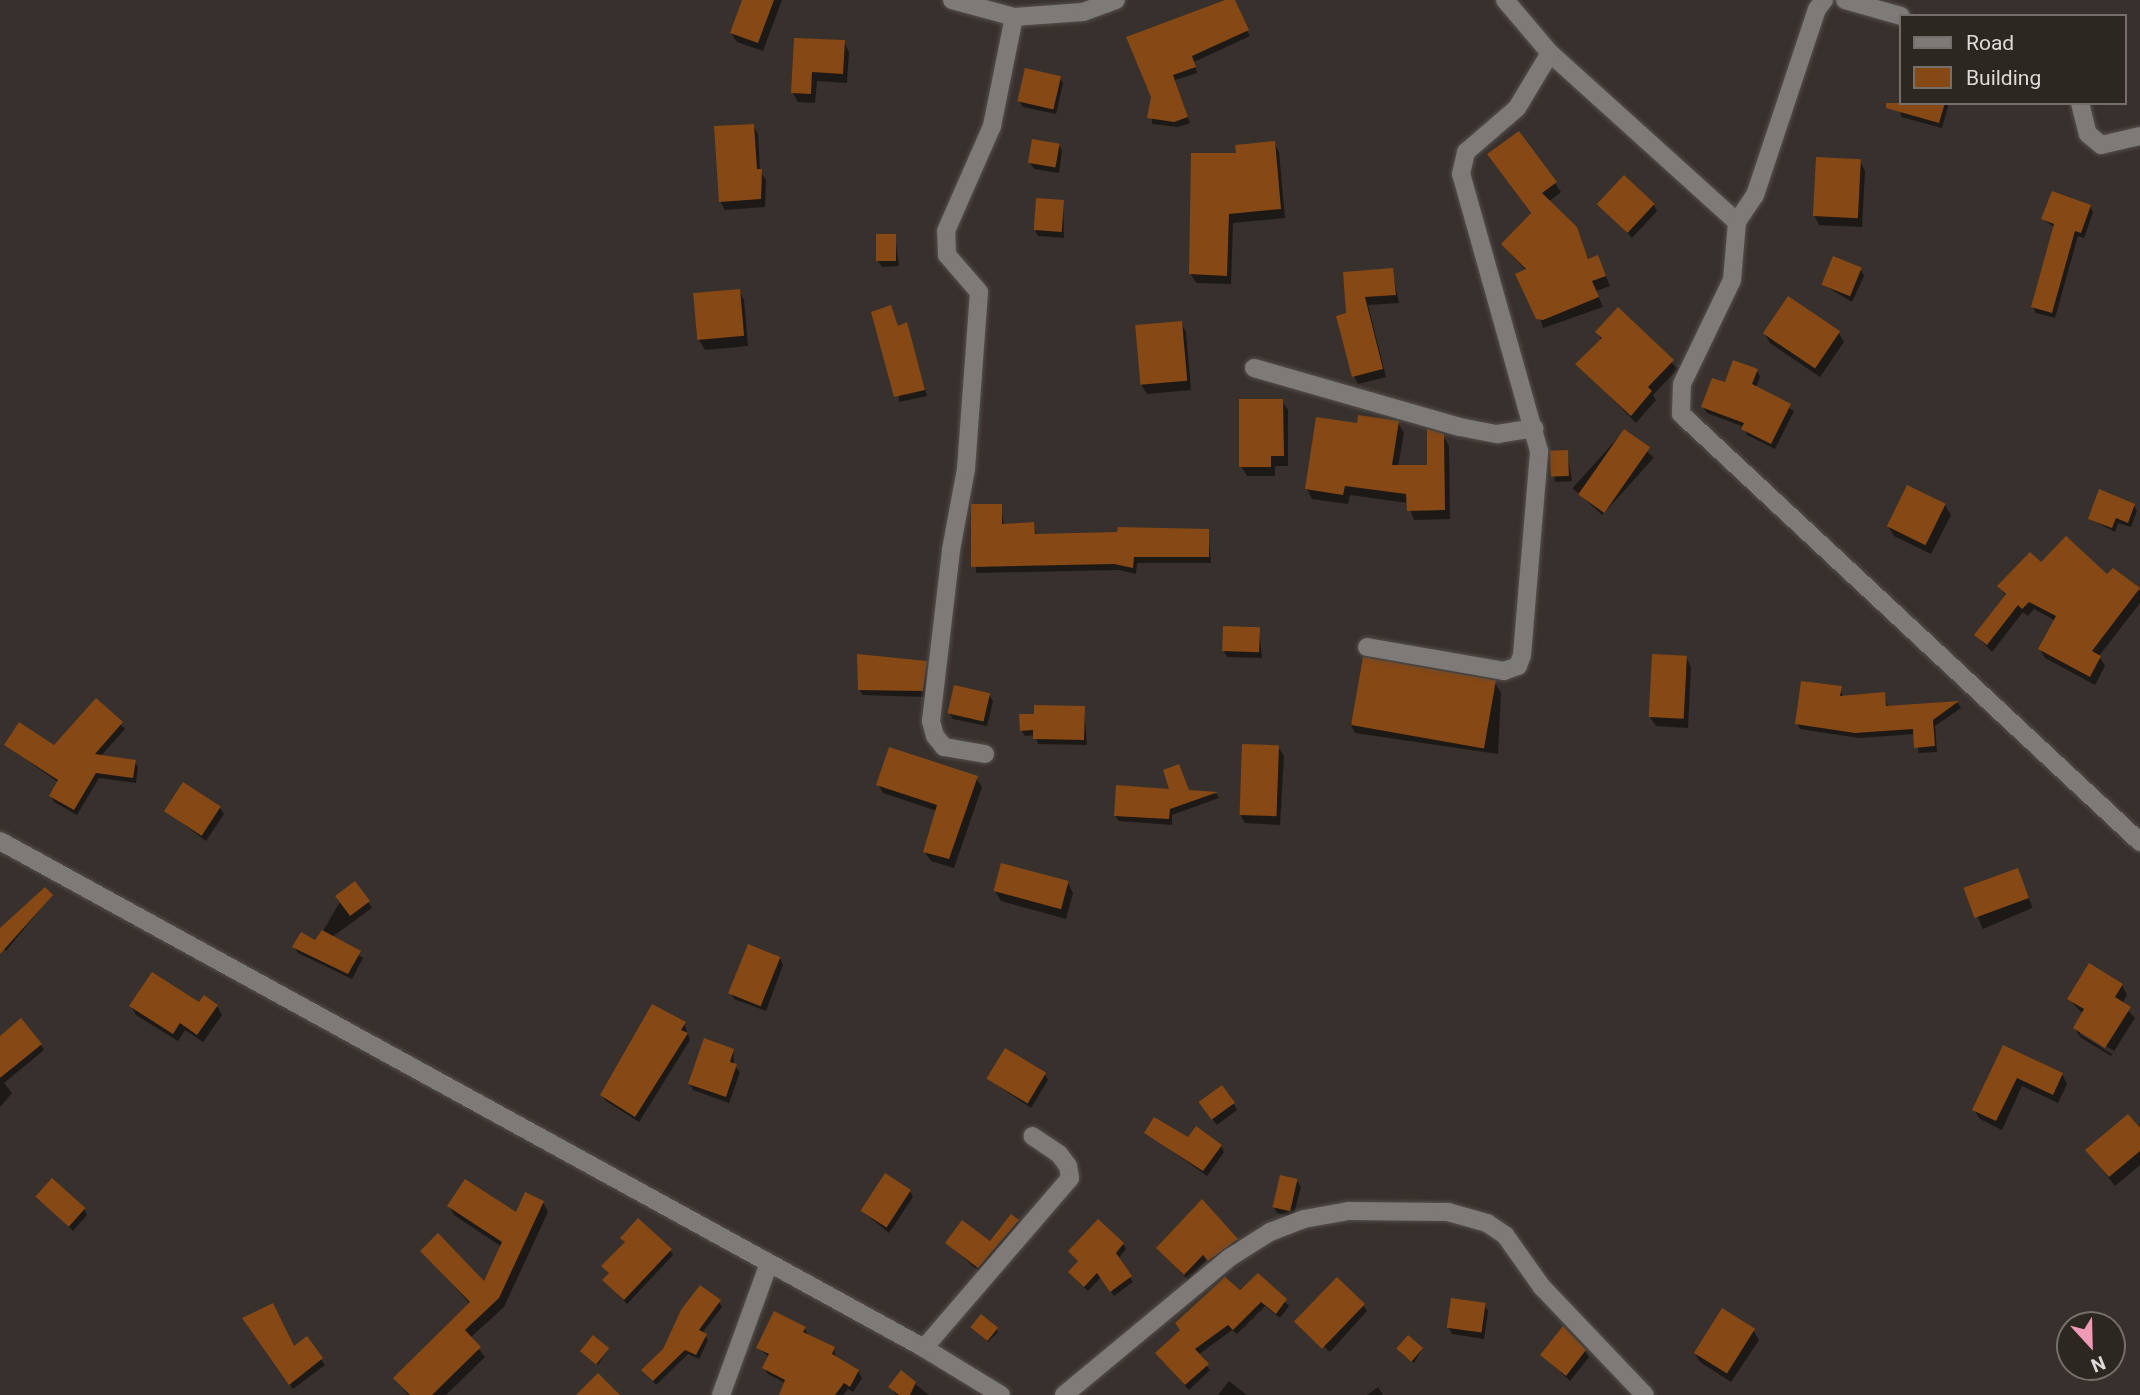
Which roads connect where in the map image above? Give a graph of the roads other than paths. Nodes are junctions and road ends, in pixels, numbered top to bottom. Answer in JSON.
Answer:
{"nodes":[{"id":1,"x":952,"y":0,"type":"edge"},
{"id":2,"x":1116,"y":0,"type":"edge"},
{"id":3,"x":1506,"y":0,"type":"edge"},
{"id":4,"x":1824,"y":0,"type":"edge"},
{"id":5,"x":1845,"y":0,"type":"edge"},
{"id":6,"x":1898,"y":15,"type":"edge"},
{"id":7,"x":1014,"y":17,"type":"junction"},
{"id":8,"x":1550,"y":53,"type":"junction"},
{"id":9,"x":2081,"y":105,"type":"edge"},
{"id":10,"x":2140,"y":136,"type":"edge"},
{"id":11,"x":1737,"y":222,"type":"junction"},
{"id":12,"x":1254,"y":368,"type":"dead end"},
{"id":13,"x":1535,"y":428,"type":"junction"},
{"id":14,"x":1367,"y":647,"type":"dead end"},
{"id":15,"x":985,"y":754,"type":"dead end"},
{"id":16,"x":0,"y":841,"type":"edge"},
{"id":17,"x":2140,"y":842,"type":"edge"},
{"id":18,"x":1032,"y":1136,"type":"dead end"},
{"id":19,"x":768,"y":1266,"type":"junction"},
{"id":20,"x":924,"y":1348,"type":"junction"},
{"id":21,"x":1642,"y":1394,"type":"edge"},
{"id":22,"x":721,"y":1395,"type":"edge"},
{"id":23,"x":1002,"y":1395,"type":"edge"},
{"id":24,"x":1064,"y":1395,"type":"edge"}],
"edges":[{"from":1,"to":7,"type":"street"},
{"from":2,"to":7,"type":"street"},
{"from":3,"to":8,"type":"street"},
{"from":4,"to":11,"type":"street"},
{"from":5,"to":6,"type":"street"},
{"from":7,"to":15,"type":"street"},
{"from":8,"to":11,"type":"street"},
{"from":8,"to":13,"type":"street"},
{"from":9,"to":10,"type":"street"},
{"from":11,"to":17,"type":"street"},
{"from":12,"to":13,"type":"street"},
{"from":13,"to":14,"type":"street"},
{"from":16,"to":19,"type":"street"},
{"from":18,"to":20,"type":"street"},
{"from":19,"to":20,"type":"street"},
{"from":19,"to":22,"type":"street"},
{"from":20,"to":23,"type":"street"},
{"from":21,"to":24,"type":"street"}]}
